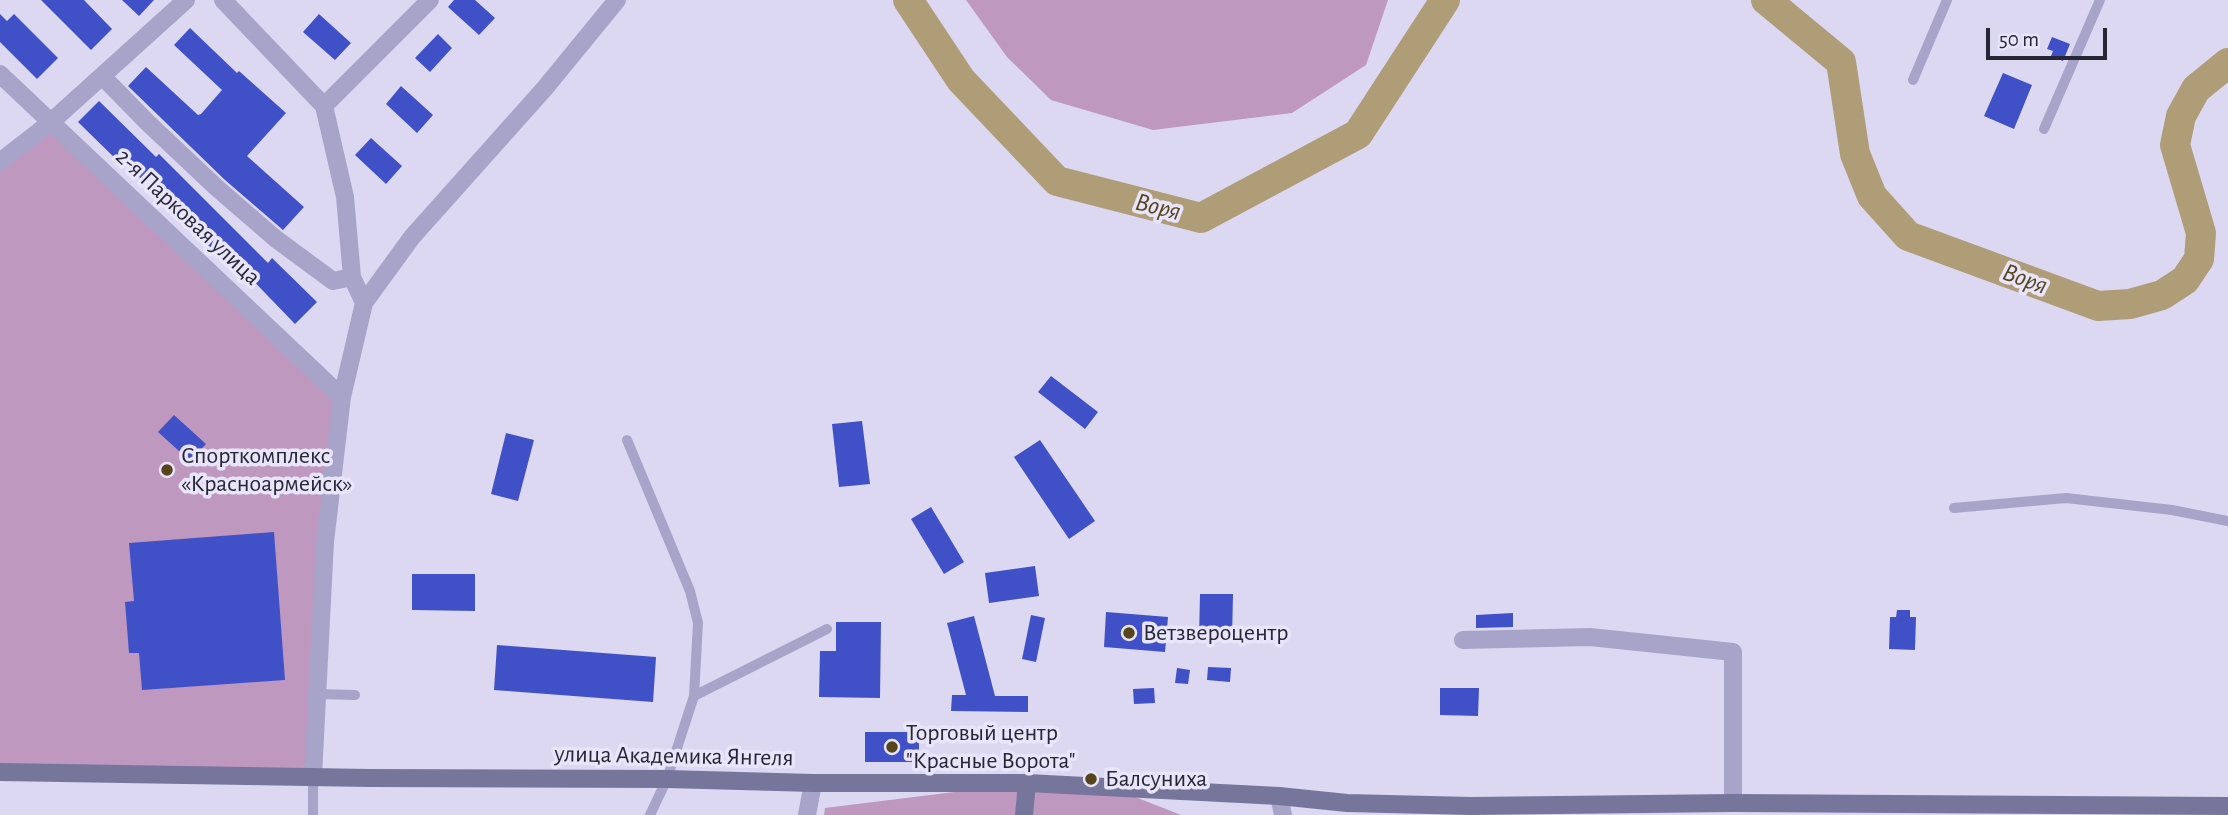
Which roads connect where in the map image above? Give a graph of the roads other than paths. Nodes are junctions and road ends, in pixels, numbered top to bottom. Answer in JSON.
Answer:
{"nodes":[{"id":1,"x":187,"y":0,"type":"edge"},
{"id":2,"x":223,"y":0,"type":"edge"},
{"id":3,"x":430,"y":0,"type":"edge"},
{"id":4,"x":617,"y":0,"type":"edge"},
{"id":5,"x":1947,"y":0,"type":"edge"},
{"id":6,"x":2099,"y":0,"type":"edge"},
{"id":7,"x":0,"y":74,"type":"edge"},
{"id":8,"x":102,"y":76,"type":"junction"},
{"id":9,"x":1913,"y":80,"type":"dead end"},
{"id":10,"x":324,"y":106,"type":"junction"},
{"id":11,"x":51,"y":122,"type":"junction"},
{"id":12,"x":2044,"y":129,"type":"dead end"},
{"id":13,"x":0,"y":162,"type":"edge"},
{"id":14,"x":352,"y":277,"type":"junction"},
{"id":15,"x":364,"y":303,"type":"junction"},
{"id":16,"x":342,"y":397,"type":"junction"},
{"id":17,"x":627,"y":440,"type":"dead end"},
{"id":18,"x":1954,"y":508,"type":"dead end"},
{"id":19,"x":2228,"y":521,"type":"edge"},
{"id":20,"x":827,"y":629,"type":"dead end"},
{"id":21,"x":1463,"y":640,"type":"dead end"},
{"id":22,"x":317,"y":694,"type":"junction"},
{"id":23,"x":355,"y":695,"type":"dead end"},
{"id":24,"x":694,"y":696,"type":"junction"},
{"id":25,"x":0,"y":772,"type":"edge"},
{"id":26,"x":313,"y":776,"type":"junction"},
{"id":27,"x":667,"y":779,"type":"junction"},
{"id":28,"x":813,"y":783,"type":"junction"},
{"id":29,"x":1027,"y":783,"type":"junction"},
{"id":30,"x":1279,"y":796,"type":"junction"},
{"id":31,"x":1347,"y":803,"type":"junction"},
{"id":32,"x":1733,"y":803,"type":"junction"},
{"id":33,"x":2228,"y":806,"type":"edge"},
{"id":34,"x":1465,"y":811,"type":"edge"},
{"id":35,"x":313,"y":815,"type":"edge"},
{"id":36,"x":650,"y":815,"type":"edge"},
{"id":37,"x":807,"y":815,"type":"edge"},
{"id":38,"x":1024,"y":815,"type":"edge"},
{"id":39,"x":1283,"y":815,"type":"edge"},
{"id":40,"x":1373,"y":815,"type":"edge"}],
"edges":[{"from":1,"to":8,"type":"street"},
{"from":2,"to":10,"type":"street"},
{"from":3,"to":10,"type":"street"},
{"from":4,"to":15,"type":"street"},
{"from":5,"to":9,"type":"lane"},
{"from":6,"to":12,"type":"lane"},
{"from":7,"to":11,"type":"street","name":"2-я Парковая улица"},
{"from":8,"to":11,"type":"street"},
{"from":8,"to":14,"type":"street"},
{"from":10,"to":14,"type":"street"},
{"from":11,"to":13,"type":"street"},
{"from":11,"to":16,"type":"street","name":"2-я Парковая улица"},
{"from":14,"to":15,"type":"street"},
{"from":15,"to":16,"type":"street"},
{"from":16,"to":22,"type":"street"},
{"from":17,"to":24,"type":"lane"},
{"from":18,"to":19,"type":"lane"},
{"from":20,"to":24,"type":"lane"},
{"from":21,"to":32,"type":"street"},
{"from":22,"to":23,"type":"lane"},
{"from":22,"to":26,"type":"street"},
{"from":24,"to":27,"type":"lane"},
{"from":25,"to":26,"type":"main road","name":"улица Академика Янгеля"},
{"from":26,"to":27,"type":"main road","name":"улица Академика Янгеля"},
{"from":26,"to":35,"type":"lane"},
{"from":27,"to":28,"type":"main road","name":"улица Академика Янгеля"},
{"from":27,"to":36,"type":"lane"},
{"from":28,"to":29,"type":"main road","name":"улица Академика Янгеля"},
{"from":28,"to":37,"type":"street"},
{"from":29,"to":30,"type":"main road","name":"улица Академика Янгеля"},
{"from":29,"to":38,"type":"main road"},
{"from":30,"to":31,"type":"main road","name":"улица Академика Янгеля"},
{"from":30,"to":39,"type":"street"},
{"from":31,"to":34,"type":"main road"},
{"from":31,"to":40,"type":"main road"},
{"from":32,"to":33,"type":"main road"},
{"from":32,"to":34,"type":"main road"}]}
